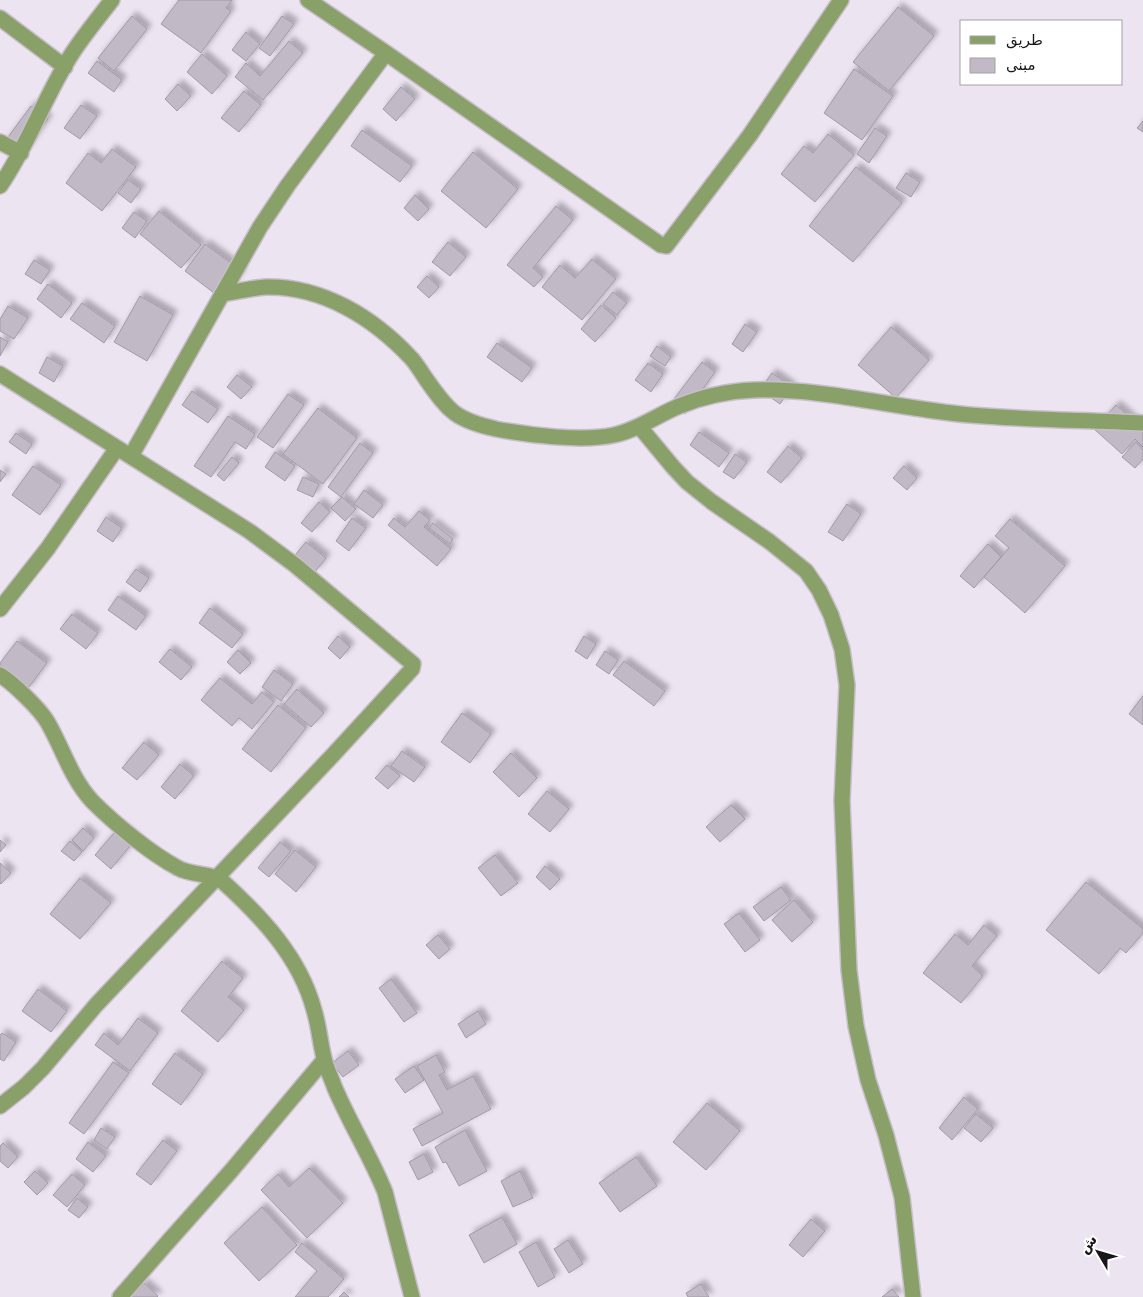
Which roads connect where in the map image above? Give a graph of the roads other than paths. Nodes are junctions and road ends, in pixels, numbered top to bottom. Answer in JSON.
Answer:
{"nodes":[{"id":1,"x":112,"y":0,"type":"edge"},
{"id":2,"x":308,"y":0,"type":"edge"},
{"id":3,"x":841,"y":0,"type":"edge"},
{"id":4,"x":0,"y":18,"type":"edge"},
{"id":5,"x":386,"y":53,"type":"junction"},
{"id":6,"x":65,"y":67,"type":"junction"},
{"id":7,"x":0,"y":142,"type":"edge"},
{"id":8,"x":20,"y":153,"type":"junction"},
{"id":9,"x":0,"y":186,"type":"edge"},
{"id":10,"x":222,"y":294,"type":"junction"},
{"id":11,"x":0,"y":374,"type":"edge"},
{"id":12,"x":1143,"y":423,"type":"edge"},
{"id":13,"x":639,"y":426,"type":"junction"},
{"id":14,"x":117,"y":448,"type":"junction"},
{"id":15,"x":131,"y":456,"type":"junction"},
{"id":16,"x":0,"y":609,"type":"edge"},
{"id":17,"x":0,"y":675,"type":"edge"},
{"id":18,"x":217,"y":877,"type":"junction"},
{"id":19,"x":324,"y":1060,"type":"junction"},
{"id":20,"x":0,"y":1106,"type":"edge"},
{"id":21,"x":120,"y":1297,"type":"edge"},
{"id":22,"x":412,"y":1297,"type":"edge"},
{"id":23,"x":913,"y":1297,"type":"edge"}],
"edges":[{"from":1,"to":6,"type":"street"},
{"from":2,"to":5,"type":"street"},
{"from":3,"to":5,"type":"street"},
{"from":4,"to":6,"type":"street"},
{"from":5,"to":10,"type":"street"},
{"from":6,"to":8,"type":"street"},
{"from":7,"to":8,"type":"street"},
{"from":8,"to":9,"type":"street"},
{"from":10,"to":13,"type":"street"},
{"from":10,"to":15,"type":"street"},
{"from":11,"to":14,"type":"street"},
{"from":12,"to":13,"type":"street"},
{"from":13,"to":23,"type":"street"},
{"from":14,"to":15,"type":"street"},
{"from":14,"to":16,"type":"street"},
{"from":15,"to":18,"type":"street"},
{"from":17,"to":18,"type":"street"},
{"from":18,"to":19,"type":"street"},
{"from":18,"to":20,"type":"street"},
{"from":19,"to":21,"type":"street"},
{"from":19,"to":22,"type":"street"}]}
